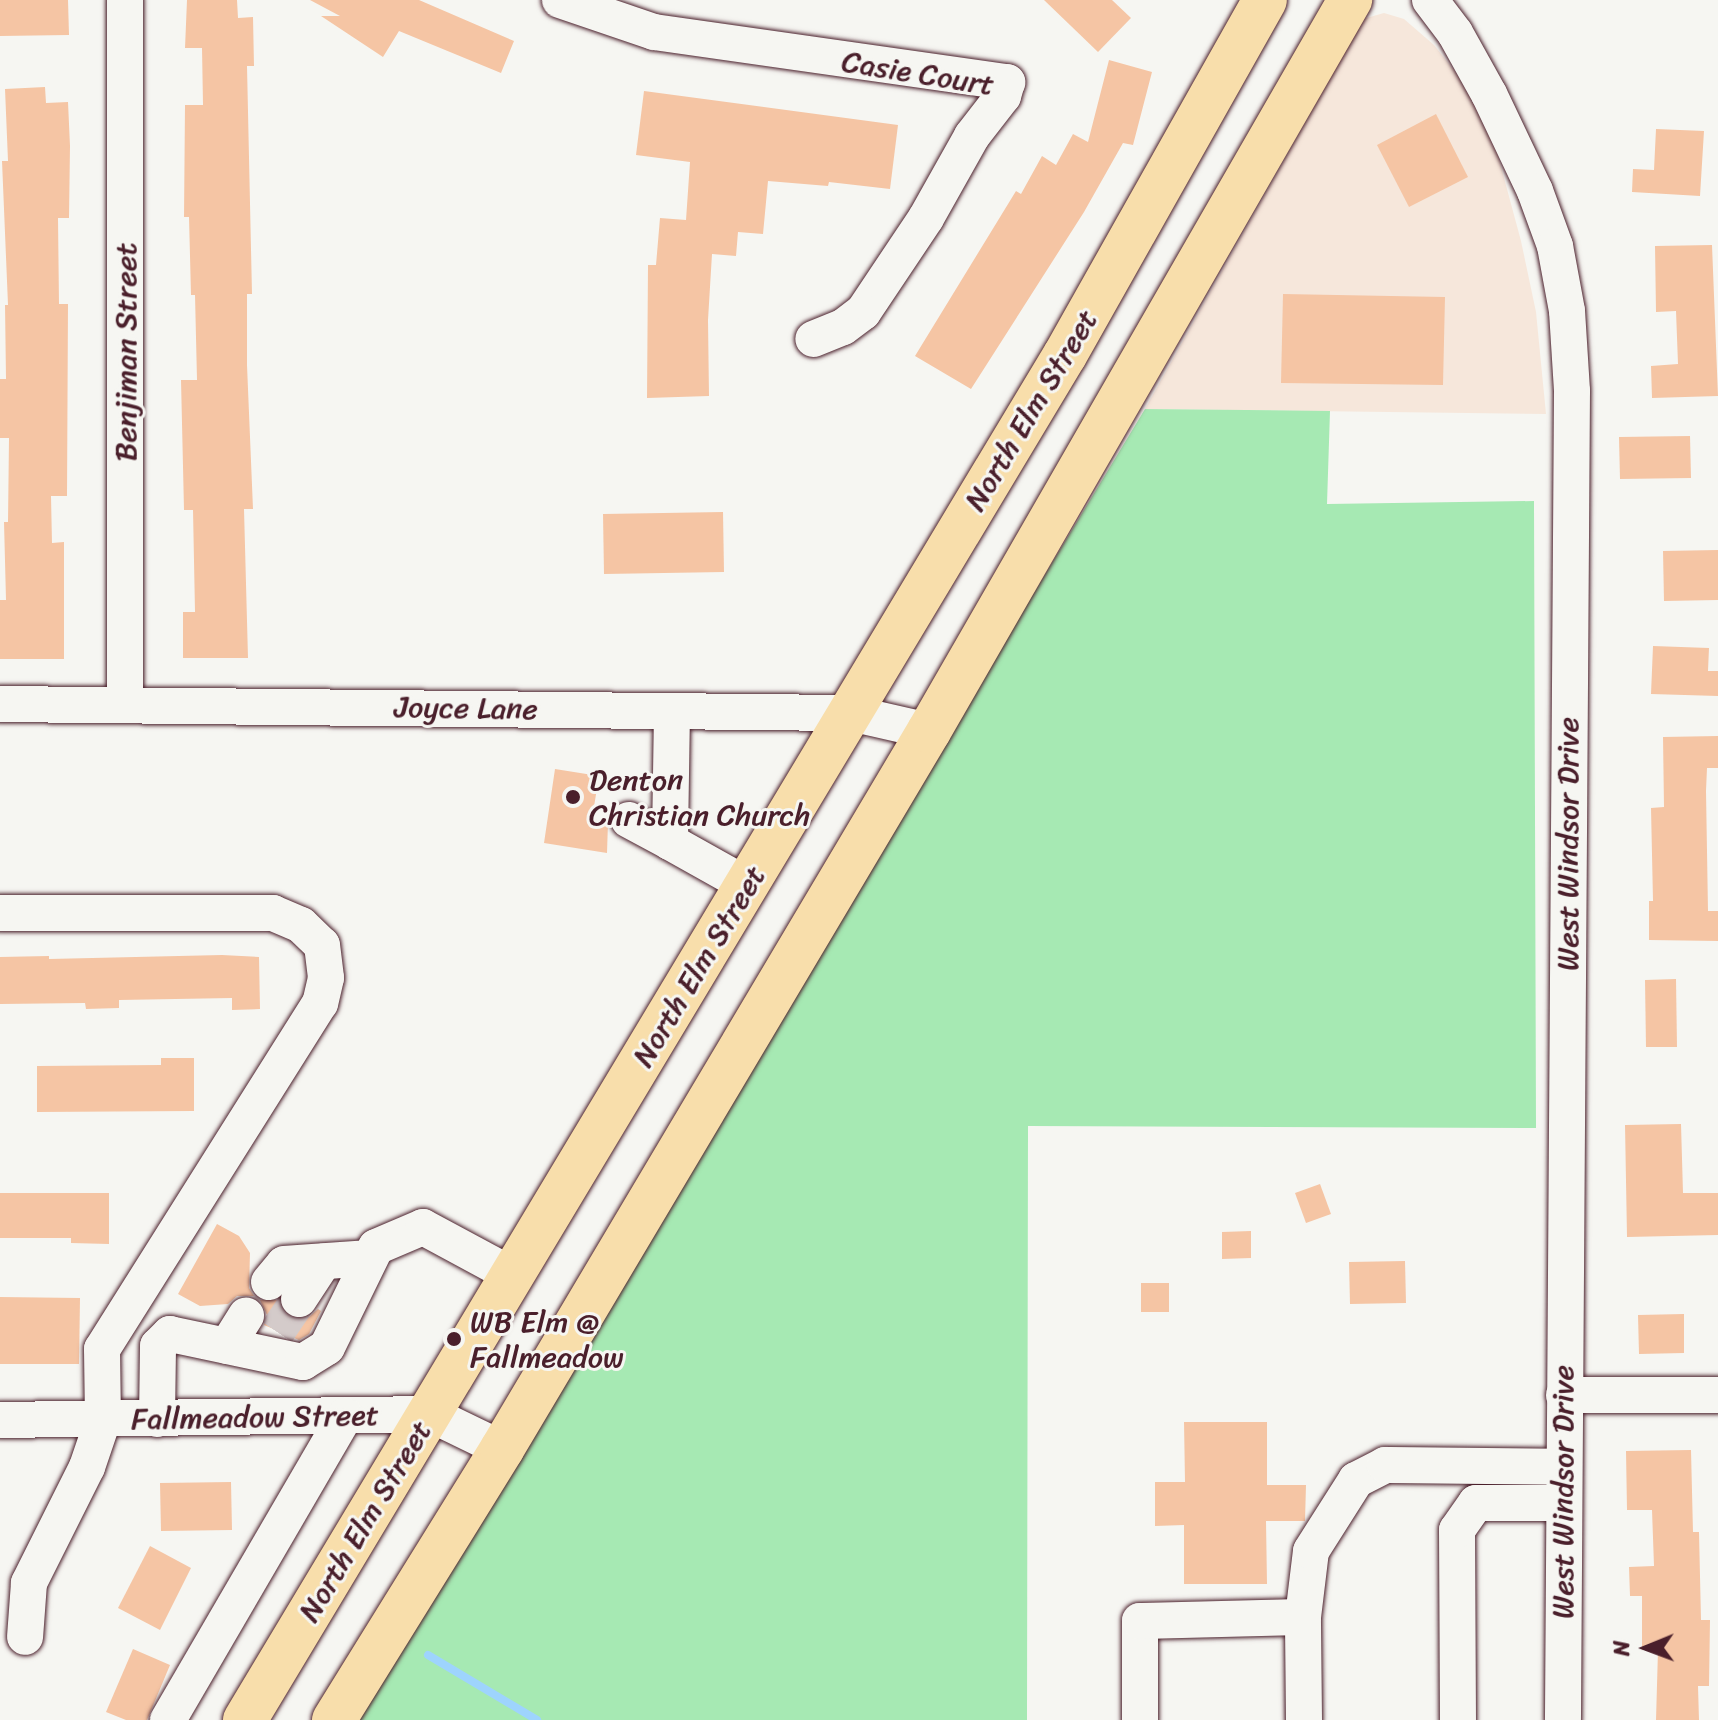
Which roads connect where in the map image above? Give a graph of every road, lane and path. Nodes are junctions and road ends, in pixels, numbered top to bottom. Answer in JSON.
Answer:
{"nodes":[{"id":1,"x":125,"y":0,"type":"edge"},
{"id":2,"x":560,"y":0,"type":"edge"},
{"id":3,"x":1265,"y":0,"type":"edge"},
{"id":4,"x":1350,"y":0,"type":"edge"},
{"id":5,"x":1430,"y":0,"type":"edge"},
{"id":6,"x":624,"y":12,"type":"edge"},
{"id":7,"x":813,"y":339,"type":"dead end"},
{"id":8,"x":125,"y":703,"type":"junction"},
{"id":9,"x":0,"y":704,"type":"edge"},
{"id":10,"x":672,"y":711,"type":"junction"},
{"id":11,"x":850,"y":713,"type":"junction"},
{"id":12,"x":929,"y":731,"type":"junction"},
{"id":13,"x":629,"y":820,"type":"dead end"},
{"id":14,"x":670,"y":842,"type":"junction"},
{"id":15,"x":747,"y":885,"type":"junction"},
{"id":16,"x":0,"y":913,"type":"edge"},
{"id":17,"x":370,"y":1258,"type":"junction"},
{"id":18,"x":514,"y":1276,"type":"junction"},
{"id":19,"x":284,"y":1290,"type":"tunnel mouth"},
{"id":20,"x":303,"y":1362,"type":"junction"},
{"id":21,"x":1564,"y":1395,"type":"junction"},
{"id":22,"x":1718,"y":1395,"type":"edge"},
{"id":23,"x":430,"y":1414,"type":"junction"},
{"id":24,"x":306,"y":1416,"type":"junction"},
{"id":25,"x":345,"y":1416,"type":"junction"},
{"id":26,"x":157,"y":1419,"type":"junction"},
{"id":27,"x":0,"y":1420,"type":"edge"},
{"id":28,"x":103,"y":1420,"type":"junction"},
{"id":29,"x":502,"y":1449,"type":"junction"},
{"id":30,"x":1564,"y":1467,"type":"junction"},
{"id":31,"x":1563,"y":1503,"type":"junction"},
{"id":32,"x":1303,"y":1617,"type":"junction"},
{"id":33,"x":25,"y":1637,"type":"dead end"},
{"id":34,"x":168,"y":1720,"type":"edge"},
{"id":35,"x":245,"y":1720,"type":"edge"},
{"id":36,"x":334,"y":1720,"type":"edge"},
{"id":37,"x":1140,"y":1720,"type":"edge"},
{"id":38,"x":1304,"y":1720,"type":"edge"},
{"id":39,"x":1458,"y":1720,"type":"edge"},
{"id":40,"x":1563,"y":1720,"type":"edge"}],
"edges":[{"from":1,"to":8,"type":"street","name":"Benjiman Street"},
{"from":2,"to":6,"type":"street","name":"Casie Court"},
{"from":3,"to":11,"type":"main road","name":"North Elm Street"},
{"from":4,"to":12,"type":"main road"},
{"from":5,"to":21,"type":"street","name":"West Windsor Drive"},
{"from":6,"to":7,"type":"street","name":"Casie Court"},
{"from":8,"to":9,"type":"street","name":"Joyce Lane"},
{"from":8,"to":10,"type":"street","name":"Joyce Lane"},
{"from":10,"to":11,"type":"street","name":"Joyce Lane"},
{"from":10,"to":14,"type":"street"},
{"from":11,"to":12,"type":"street","name":"Joyce Lane"},
{"from":11,"to":15,"type":"main road","name":"North Elm Street"},
{"from":12,"to":29,"type":"main road"},
{"from":13,"to":14,"type":"street"},
{"from":14,"to":15,"type":"street"},
{"from":15,"to":18,"type":"main road","name":"North Elm Street"},
{"from":16,"to":28,"type":"street"},
{"from":17,"to":18,"type":"street"},
{"from":17,"to":19,"type":"street"},
{"from":17,"to":20,"type":"street"},
{"from":18,"to":23,"type":"main road","name":"North Elm Street"},
{"from":20,"to":24,"type":"street"},
{"from":20,"to":26,"type":"street"},
{"from":21,"to":22,"type":"street"},
{"from":21,"to":30,"type":"street","name":"West Windsor Drive"},
{"from":23,"to":25,"type":"street","name":"Fallmeadow Street"},
{"from":23,"to":29,"type":"street","name":"Fallmeadow Street"},
{"from":23,"to":35,"type":"main road","name":"North Elm Street"},
{"from":24,"to":25,"type":"street","name":"Fallmeadow Street"},
{"from":24,"to":26,"type":"street","name":"Fallmeadow Street"},
{"from":25,"to":34,"type":"street"},
{"from":26,"to":28,"type":"street","name":"Fallmeadow Street"},
{"from":27,"to":28,"type":"street","name":"Fallmeadow Street"},
{"from":28,"to":33,"type":"street"},
{"from":29,"to":36,"type":"main road"},
{"from":30,"to":31,"type":"street","name":"West Windsor Drive"},
{"from":30,"to":32,"type":"street"},
{"from":31,"to":39,"type":"street"},
{"from":31,"to":40,"type":"street","name":"West Windsor Drive"},
{"from":32,"to":37,"type":"street"},
{"from":32,"to":38,"type":"street"}]}
